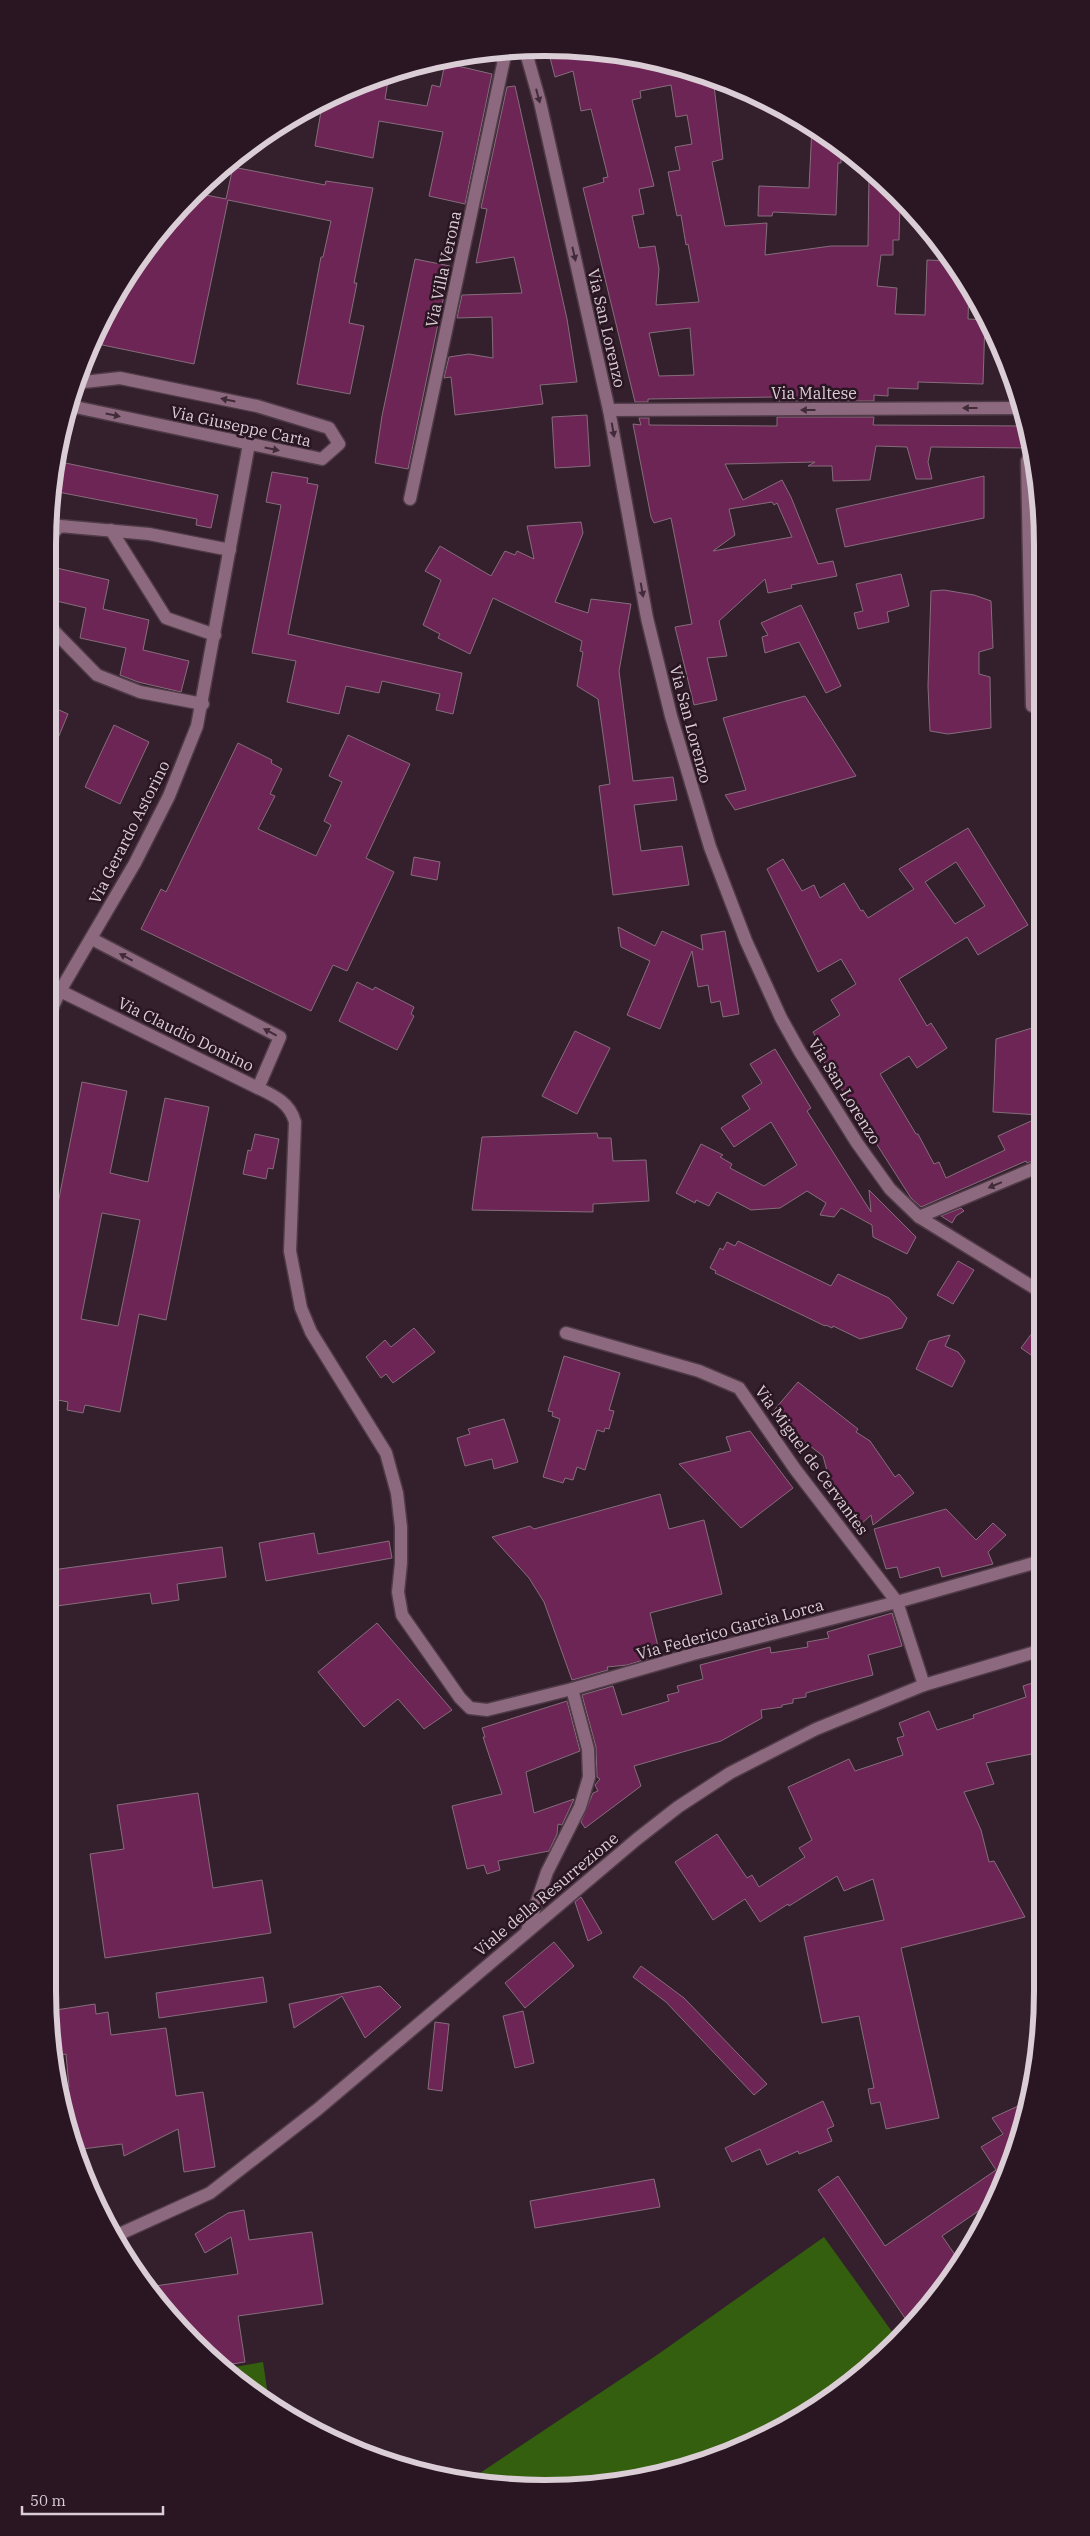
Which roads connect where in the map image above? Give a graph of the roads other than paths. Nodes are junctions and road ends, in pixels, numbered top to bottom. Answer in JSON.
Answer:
{"nodes":[{"id":1,"x":528,"y":57,"type":"edge"},
{"id":2,"x":499,"y":58,"type":"edge"},
{"id":3,"x":84,"y":382,"type":"edge"},
{"id":4,"x":1013,"y":405,"type":"edge"},
{"id":5,"x":76,"y":407,"type":"edge"},
{"id":6,"x":609,"y":410,"type":"junction"},
{"id":7,"x":249,"y":444,"type":"junction"},
{"id":8,"x":1027,"y":467,"type":"edge"},
{"id":9,"x":410,"y":499,"type":"dead end"},
{"id":10,"x":56,"y":530,"type":"edge"},
{"id":11,"x":111,"y":530,"type":"junction"},
{"id":12,"x":230,"y":550,"type":"junction"},
{"id":13,"x":1034,"y":596,"type":"edge"},
{"id":14,"x":56,"y":634,"type":"edge"},
{"id":15,"x":215,"y":635,"type":"junction"},
{"id":16,"x":203,"y":704,"type":"junction"},
{"id":17,"x":1034,"y":706,"type":"edge"},
{"id":18,"x":92,"y":938,"type":"junction"},
{"id":19,"x":56,"y":989,"type":"edge"},
{"id":20,"x":60,"y":991,"type":"junction"},
{"id":21,"x":56,"y":1000,"type":"edge"},
{"id":22,"x":258,"y":1088,"type":"junction"},
{"id":23,"x":1034,"y":1169,"type":"edge"},
{"id":24,"x":919,"y":1217,"type":"junction"},
{"id":25,"x":1034,"y":1288,"type":"edge"},
{"id":26,"x":566,"y":1333,"type":"dead end"},
{"id":27,"x":1034,"y":1563,"type":"edge"},
{"id":28,"x":897,"y":1602,"type":"junction"},
{"id":29,"x":1034,"y":1652,"type":"edge"},
{"id":30,"x":924,"y":1685,"type":"junction"},
{"id":31,"x":572,"y":1689,"type":"junction"},
{"id":32,"x":527,"y":1932,"type":"junction"},
{"id":33,"x":121,"y":2233,"type":"edge"}],
"edges":[{"from":1,"to":6,"type":"street","name":"Via San Lorenzo","one_way":true},
{"from":2,"to":9,"type":"street","name":"Via Villa Verona"},
{"from":7,"to":3,"type":"street","name":"Via Giuseppe Carta","one_way":true},
{"from":4,"to":6,"type":"street","name":"Via Maltese","one_way":true},
{"from":5,"to":7,"type":"street","name":"Via Giuseppe Carta","one_way":true},
{"from":6,"to":24,"type":"street","name":"Via San Lorenzo","one_way":true},
{"from":7,"to":12,"type":"street","name":"Via Gerardo Astorino"},
{"from":8,"to":13,"type":"street"},
{"from":10,"to":11,"type":"street"},
{"from":11,"to":12,"type":"street"},
{"from":11,"to":15,"type":"street"},
{"from":12,"to":15,"type":"street","name":"Via Gerardo Astorino"},
{"from":13,"to":17,"type":"street"},
{"from":14,"to":16,"type":"street"},
{"from":15,"to":16,"type":"street","name":"Via Gerardo Astorino"},
{"from":16,"to":18,"type":"street","name":"Via Gerardo Astorino"},
{"from":18,"to":20,"type":"street","name":"Via Gerardo Astorino"},
{"from":22,"to":18,"type":"street","name":"Via Claudio Domino","one_way":true},
{"from":19,"to":20,"type":"street","name":"Via Claudio Domino"},
{"from":20,"to":21,"type":"street","name":"Via Gerardo Astorino"},
{"from":20,"to":22,"type":"street","name":"Via Claudio Domino"},
{"from":22,"to":31,"type":"street","name":"Via Federico Garcia Lorca"},
{"from":23,"to":24,"type":"street","one_way":true},
{"from":24,"to":25,"type":"street","name":"Via San Lorenzo"},
{"from":26,"to":28,"type":"street","name":"Via Miguel de Cervantes"},
{"from":27,"to":28,"type":"street","name":"Via Federico Garcia Lorca"},
{"from":28,"to":30,"type":"street","name":"Via Miguel de Cervantes"},
{"from":28,"to":31,"type":"street","name":"Via Federico Garcia Lorca"},
{"from":29,"to":30,"type":"street","name":"Viale della Resurrezione"},
{"from":30,"to":32,"type":"street","name":"Viale della Resurrezione"},
{"from":31,"to":32,"type":"street"},
{"from":32,"to":33,"type":"street","name":"Viale della Resurrezione"}]}
